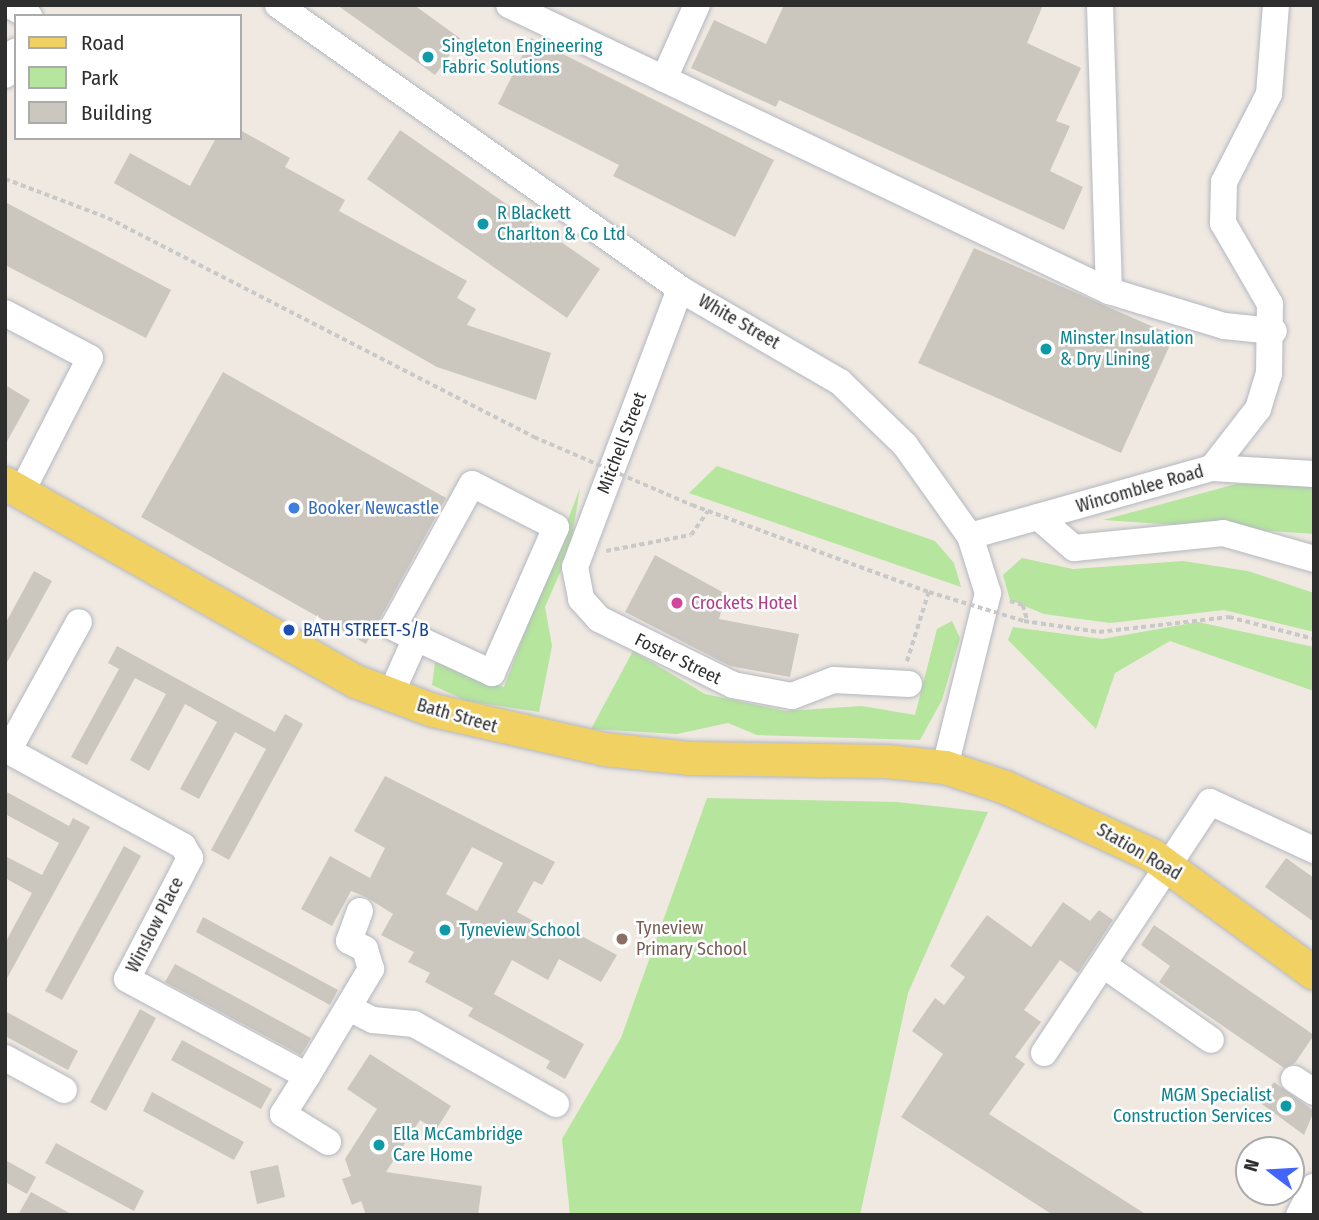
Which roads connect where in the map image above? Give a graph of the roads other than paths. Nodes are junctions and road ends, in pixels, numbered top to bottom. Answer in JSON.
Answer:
{"nodes":[{"id":1,"x":9,"y":5,"type":"edge"},
{"id":2,"x":278,"y":5,"type":"edge"},
{"id":3,"x":509,"y":5,"type":"edge"},
{"id":4,"x":697,"y":5,"type":"edge"},
{"id":5,"x":1100,"y":5,"type":"edge"},
{"id":6,"x":1276,"y":5,"type":"edge"},
{"id":7,"x":26,"y":14,"type":"edge"},
{"id":8,"x":14,"y":55,"type":"edge"},
{"id":9,"x":5,"y":75,"type":"edge"},
{"id":10,"x":664,"y":79,"type":"junction"},
{"id":11,"x":680,"y":289,"type":"junction"},
{"id":12,"x":1109,"y":291,"type":"junction"},
{"id":13,"x":5,"y":313,"type":"edge"},
{"id":14,"x":1274,"y":331,"type":"junction"},
{"id":15,"x":1212,"y":468,"type":"junction"},
{"id":16,"x":1314,"y":474,"type":"edge"},
{"id":17,"x":13,"y":487,"type":"edge"},
{"id":18,"x":1038,"y":517,"type":"junction"},
{"id":19,"x":970,"y":536,"type":"junction"},
{"id":20,"x":1314,"y":559,"type":"edge"},
{"id":21,"x":581,"y":599,"type":"joint"},
{"id":22,"x":79,"y":622,"type":"dead end"},
{"id":23,"x":416,"y":638,"type":"junction"},
{"id":24,"x":904,"y":684,"type":"road end"},
{"id":25,"x":390,"y":696,"type":"junction"},
{"id":26,"x":7,"y":750,"type":"edge"},
{"id":27,"x":945,"y":767,"type":"junction"},
{"id":28,"x":1314,"y":850,"type":"edge"},
{"id":29,"x":1171,"y":868,"type":"junction"},
{"id":30,"x":360,"y":911,"type":"dead end"},
{"id":31,"x":1105,"y":966,"type":"junction"},
{"id":32,"x":1314,"y":973,"type":"edge"},
{"id":33,"x":349,"y":1008,"type":"junction"},
{"id":34,"x":1211,"y":1040,"type":"dead end"},
{"id":35,"x":1044,"y":1053,"type":"dead end"},
{"id":36,"x":5,"y":1058,"type":"edge"},
{"id":37,"x":307,"y":1076,"type":"junction"},
{"id":38,"x":64,"y":1090,"type":"dead end"},
{"id":39,"x":556,"y":1104,"type":"dead end"},
{"id":40,"x":328,"y":1142,"type":"dead end"},
{"id":41,"x":1314,"y":1186,"type":"edge"},
{"id":42,"x":1298,"y":1215,"type":"edge"}],
"edges":[{"from":1,"to":7,"type":"street"},
{"from":2,"to":11,"type":"street","name":"White Street"},
{"from":3,"to":10,"type":"street"},
{"from":4,"to":10,"type":"street"},
{"from":5,"to":12,"type":"street"},
{"from":6,"to":14,"type":"street"},
{"from":8,"to":9,"type":"street"},
{"from":10,"to":12,"type":"street"},
{"from":11,"to":19,"type":"street","name":"White Street"},
{"from":11,"to":21,"type":"street","name":"Mitchell Street"},
{"from":12,"to":14,"type":"street"},
{"from":13,"to":17,"type":"street","name":"Bath Street"},
{"from":14,"to":15,"type":"street"},
{"from":15,"to":16,"type":"street","name":"Wincomblee Road"},
{"from":15,"to":18,"type":"street","name":"Wincomblee Road"},
{"from":17,"to":25,"type":"main road","name":"Bath Street"},
{"from":18,"to":19,"type":"street","name":"Wincomblee Road"},
{"from":18,"to":20,"type":"street"},
{"from":19,"to":27,"type":"street","name":"White Street"},
{"from":21,"to":24,"type":"street","name":"Foster Street"},
{"from":22,"to":26,"type":"street"},
{"from":23,"to":23,"type":"street"},
{"from":23,"to":25,"type":"street"},
{"from":25,"to":27,"type":"main road","name":"Bath Street"},
{"from":26,"to":37,"type":"street","name":"Winslow Place"},
{"from":27,"to":29,"type":"main road","name":"Station Road"},
{"from":28,"to":29,"type":"street"},
{"from":29,"to":31,"type":"street"},
{"from":29,"to":32,"type":"main road","name":"Station Road"},
{"from":30,"to":33,"type":"street"},
{"from":31,"to":34,"type":"street"},
{"from":31,"to":35,"type":"street"},
{"from":33,"to":37,"type":"street"},
{"from":33,"to":39,"type":"street"},
{"from":36,"to":38,"type":"street"},
{"from":37,"to":40,"type":"street"},
{"from":41,"to":42,"type":"street"}]}
